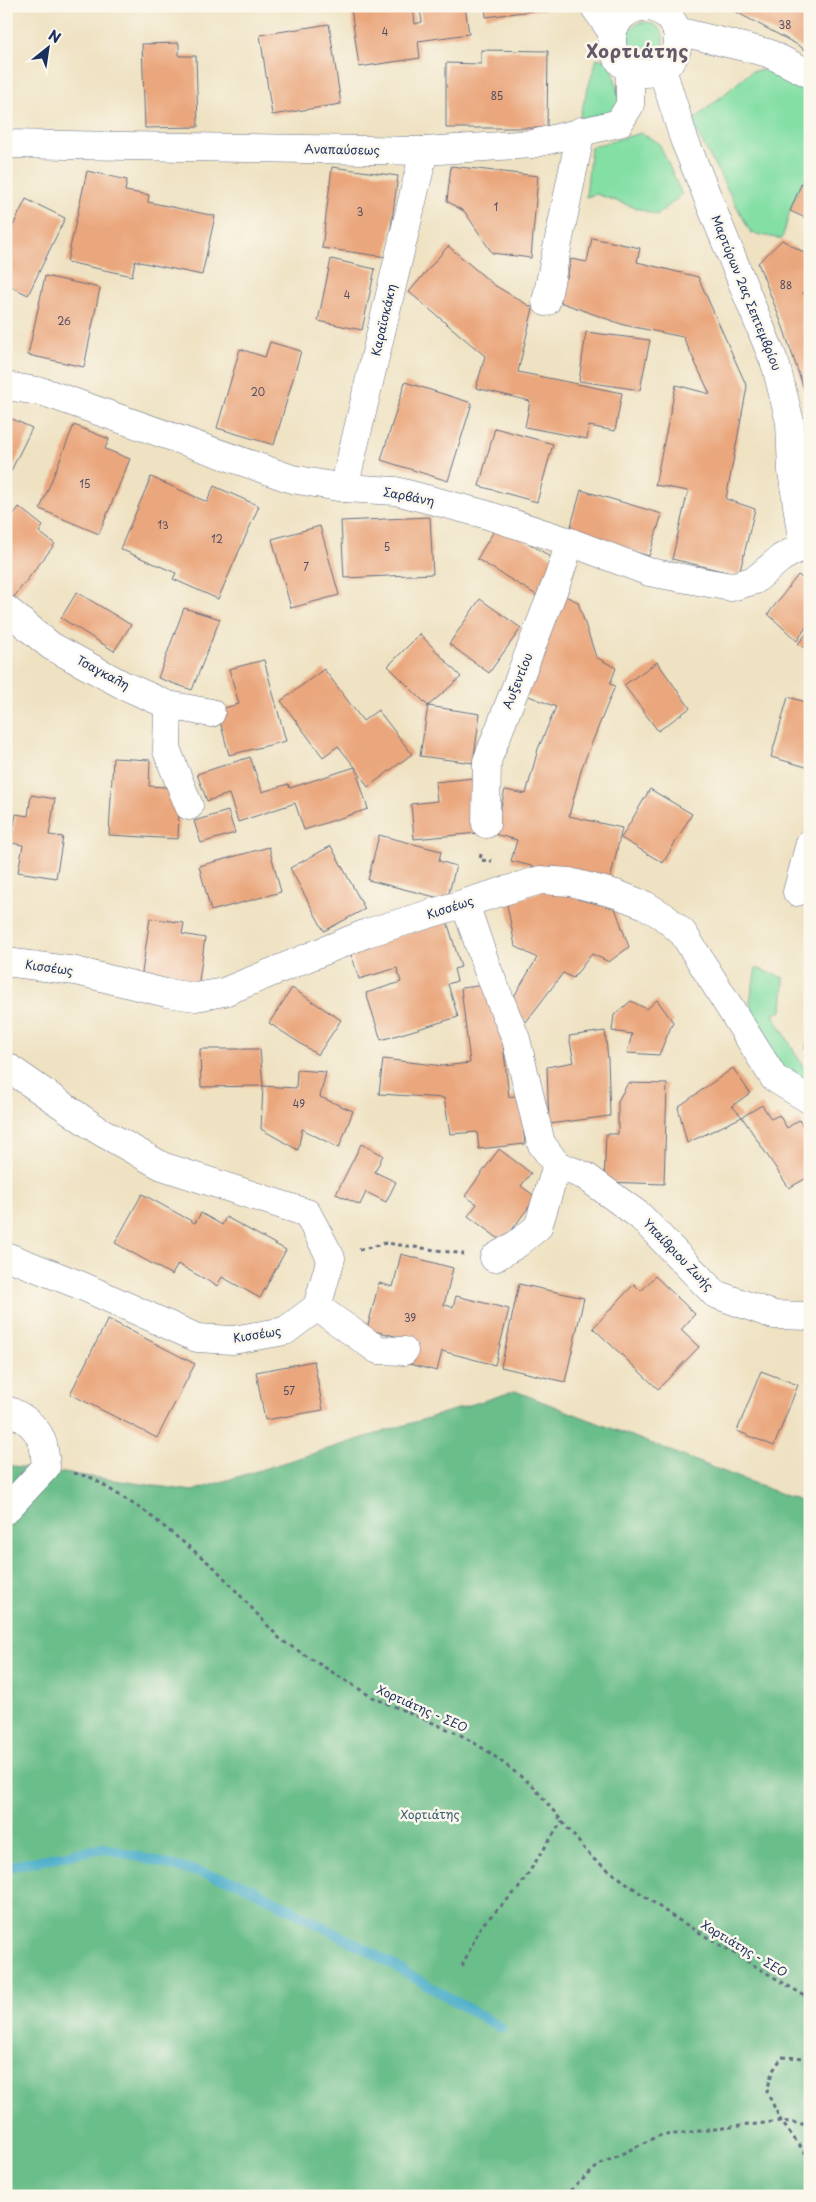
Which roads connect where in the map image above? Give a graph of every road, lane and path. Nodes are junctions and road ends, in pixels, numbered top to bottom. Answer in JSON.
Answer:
{"nodes":[{"id":1,"x":594,"y":6,"type":"edge"},
{"id":2,"x":677,"y":31,"type":"junction"},
{"id":3,"x":612,"y":32,"type":"junction"},
{"id":4,"x":662,"y":69,"type":"junction"},
{"id":5,"x":630,"y":70,"type":"junction"},
{"id":6,"x":810,"y":74,"type":"edge"},
{"id":7,"x":580,"y":131,"type":"junction"},
{"id":8,"x":6,"y":144,"type":"edge"},
{"id":9,"x":424,"y":151,"type":"junction"},
{"id":10,"x":546,"y":302,"type":"dead end"},
{"id":11,"x":6,"y":386,"type":"edge"},
{"id":12,"x":344,"y":488,"type":"junction"},
{"id":13,"x":570,"y":542,"type":"junction"},
{"id":14,"x":806,"y":549,"type":"edge"},
{"id":15,"x":6,"y":609,"type":"edge"},
{"id":16,"x":168,"y":705,"type":"junction"},
{"id":17,"x":211,"y":713,"type":"dead end"},
{"id":18,"x":188,"y":806,"type":"dead end"},
{"id":19,"x":486,"y":824,"type":"dead end"},
{"id":20,"x":810,"y":843,"type":"edge"},
{"id":21,"x":797,"y":892,"type":"dead end"},
{"id":22,"x":465,"y":904,"type":"junction"},
{"id":23,"x":6,"y":962,"type":"edge"},
{"id":24,"x":6,"y":1066,"type":"edge"},
{"id":25,"x":810,"y":1100,"type":"edge"},
{"id":26,"x":557,"y":1165,"type":"junction"},
{"id":27,"x":6,"y":1256,"type":"edge"},
{"id":28,"x":331,"y":1258,"type":"junction"},
{"id":29,"x":494,"y":1258,"type":"joint"},
{"id":30,"x":317,"y":1307,"type":"junction"},
{"id":31,"x":810,"y":1316,"type":"edge"},
{"id":32,"x":404,"y":1351,"type":"dead end"},
{"id":33,"x":6,"y":1410,"type":"edge"},
{"id":34,"x":46,"y":1467,"type":"junction"},
{"id":35,"x":6,"y":1510,"type":"edge"},
{"id":36,"x":562,"y":1821,"type":"junction"},
{"id":37,"x":462,"y":1966,"type":"dead end"},
{"id":38,"x":810,"y":1999,"type":"edge"},
{"id":39,"x":810,"y":2058,"type":"edge"},
{"id":40,"x":781,"y":2121,"type":"junction"},
{"id":41,"x":810,"y":2125,"type":"edge"},
{"id":42,"x":810,"y":2159,"type":"edge"},
{"id":43,"x":564,"y":2196,"type":"edge"}],
"edges":[{"from":1,"to":3,"type":"street"},
{"from":2,"to":3,"type":"street"},
{"from":2,"to":4,"type":"street"},
{"from":2,"to":6,"type":"street"},
{"from":3,"to":5,"type":"street"},
{"from":4,"to":5,"type":"street"},
{"from":4,"to":14,"type":"street","name":"Μαρτύρων 2ας Σεπτεμβρίου"},
{"from":5,"to":7,"type":"street","name":"Αναπαύσεως"},
{"from":7,"to":9,"type":"street","name":"Αναπαύσεως"},
{"from":7,"to":10,"type":"street"},
{"from":8,"to":9,"type":"street","name":"Αναπαύσεως"},
{"from":9,"to":12,"type":"street","name":"Καραϊσκάκη"},
{"from":11,"to":12,"type":"street","name":"Σαρβάνη"},
{"from":12,"to":13,"type":"street","name":"Σαρβάνη"},
{"from":13,"to":14,"type":"street","name":"Σαρβάνη"},
{"from":13,"to":19,"type":"street","name":"Αυξεντίου"},
{"from":15,"to":16,"type":"street","name":"Τσαγκαλη"},
{"from":16,"to":17,"type":"street","name":"Τσαγκαλη"},
{"from":16,"to":18,"type":"street"},
{"from":20,"to":21,"type":"street"},
{"from":22,"to":23,"type":"street","name":"Κισσέως"},
{"from":22,"to":25,"type":"street","name":"Κισσέως"},
{"from":22,"to":26,"type":"street"},
{"from":24,"to":28,"type":"street"},
{"from":26,"to":29,"type":"street"},
{"from":26,"to":31,"type":"street","name":"Υπαίθριου Ζωής"},
{"from":27,"to":30,"type":"street","name":"Κισσέως"},
{"from":28,"to":29,"type":"path"},
{"from":28,"to":30,"type":"street"},
{"from":30,"to":32,"type":"street"},
{"from":33,"to":34,"type":"street"},
{"from":34,"to":35,"type":"street"},
{"from":34,"to":36,"type":"path","name":"Χορτιάτης - ΣΕΟ"},
{"from":36,"to":37,"type":"path"},
{"from":36,"to":38,"type":"path","name":"Χορτιάτης - ΣΕΟ"},
{"from":39,"to":40,"type":"path"},
{"from":40,"to":41,"type":"path"},
{"from":40,"to":42,"type":"path"},
{"from":40,"to":43,"type":"path"}]}
